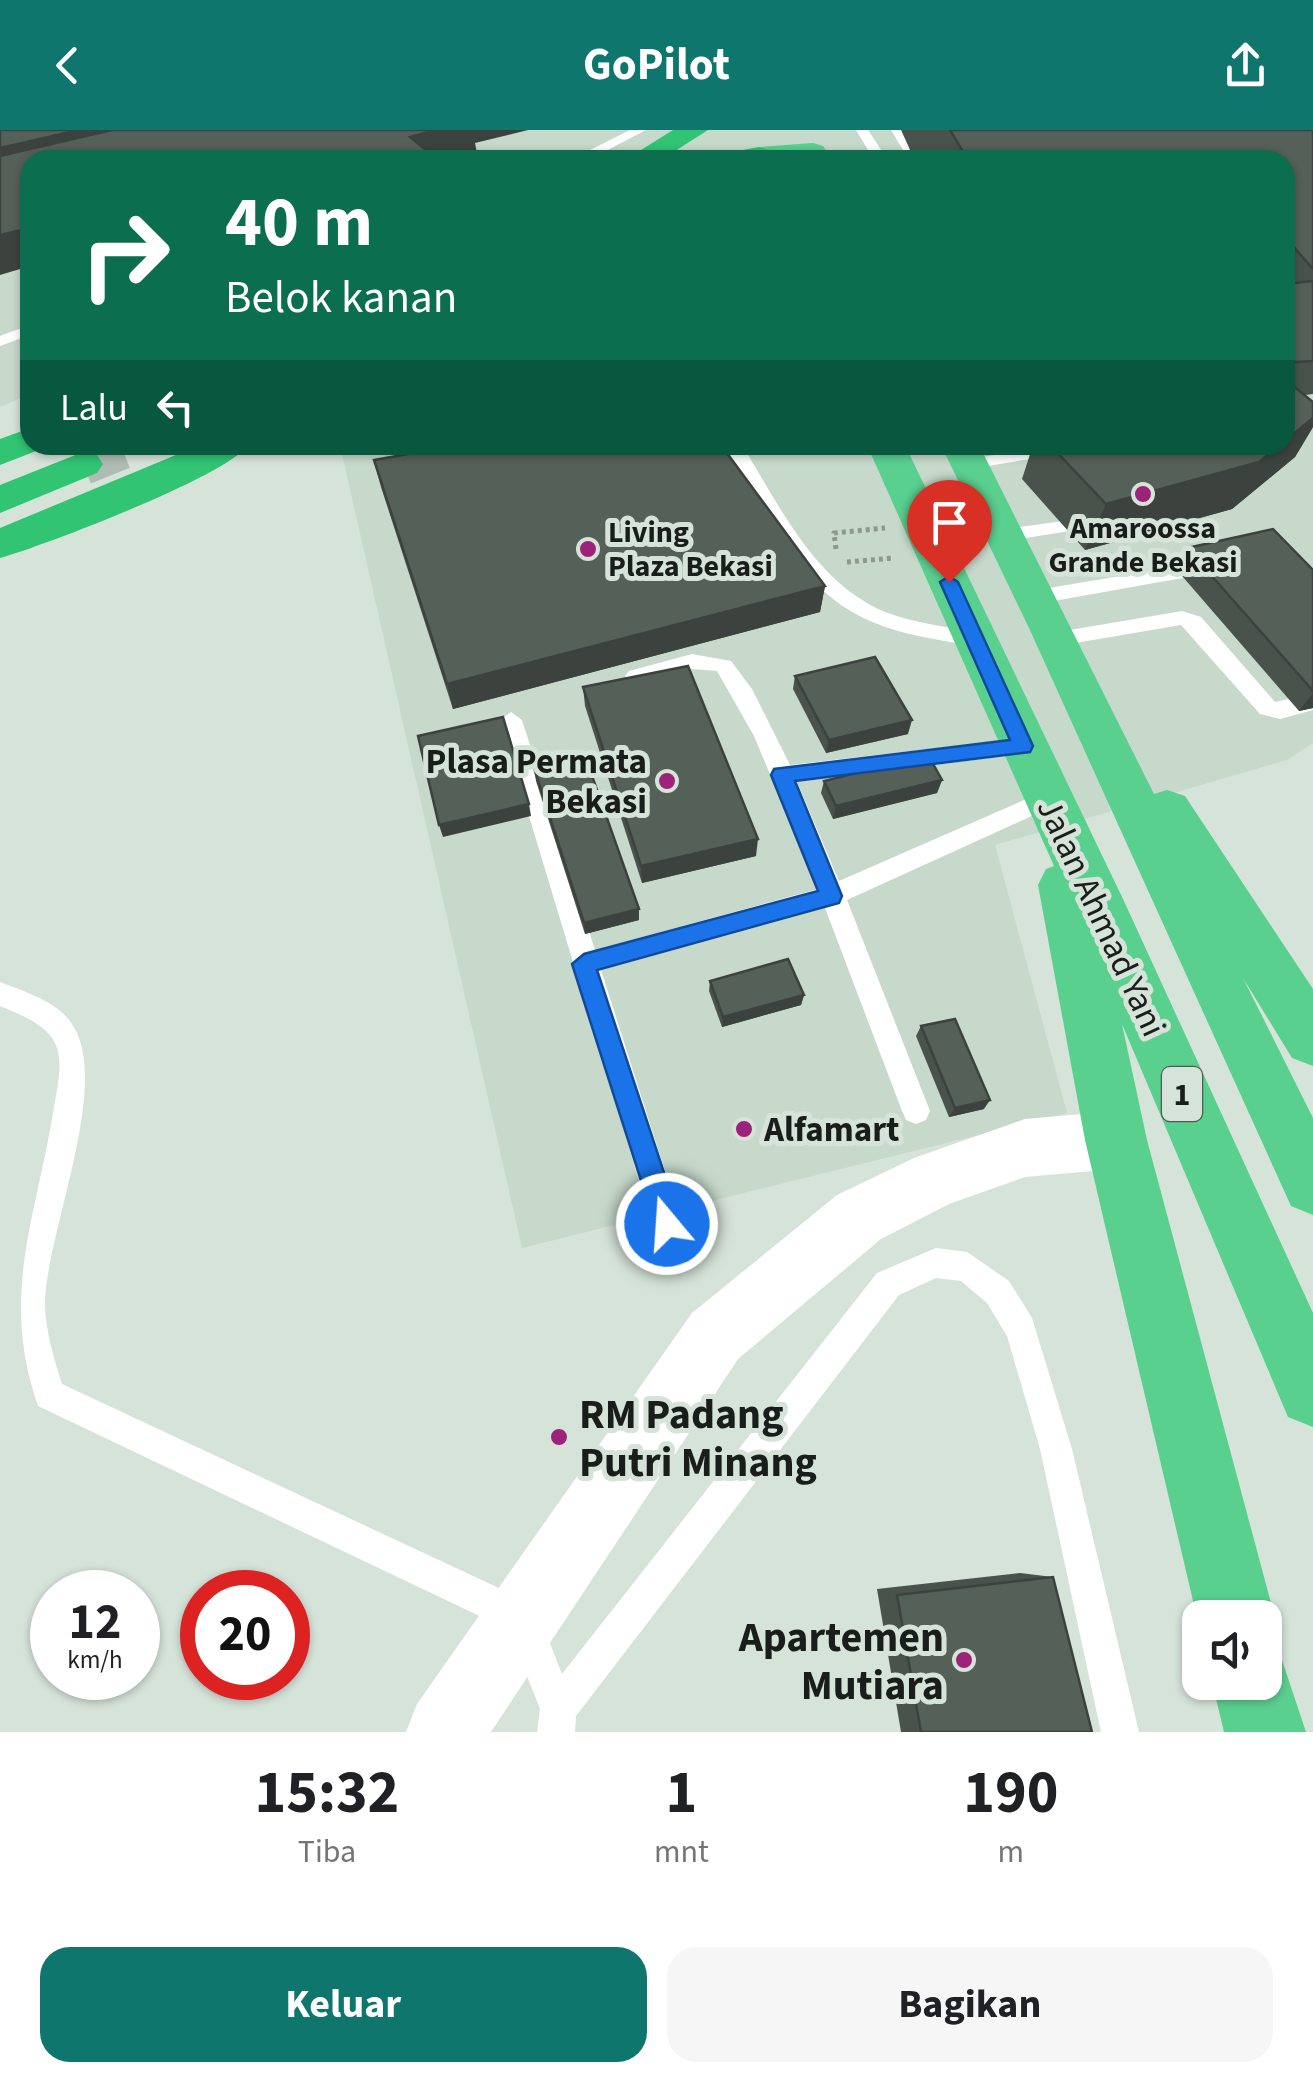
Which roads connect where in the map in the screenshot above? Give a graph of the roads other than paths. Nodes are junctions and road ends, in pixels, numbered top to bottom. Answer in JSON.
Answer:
{"nodes":[{"id":1,"x":640,"y":130,"type":"edge"},
{"id":2,"x":694,"y":130,"type":"edge"},
{"id":3,"x":810,"y":147,"type":"edge"},
{"id":4,"x":605,"y":150,"type":"edge"},
{"id":5,"x":658,"y":150,"type":"edge"},
{"id":6,"x":773,"y":150,"type":"edge"},
{"id":7,"x":210,"y":455,"type":"edge"},
{"id":8,"x":739,"y":455,"type":"edge"},
{"id":9,"x":891,"y":455,"type":"edge"},
{"id":10,"x":966,"y":455,"type":"edge"},
{"id":11,"x":1068,"y":455,"type":"edge"},
{"id":12,"x":83,"y":464,"type":"tunnel mouth"},
{"id":13,"x":1080,"y":476,"type":"edge"},
{"id":14,"x":1091,"y":499,"type":"edge"},
{"id":15,"x":0,"y":500,"type":"edge"},
{"id":16,"x":1006,"y":535,"type":"junction"},
{"id":17,"x":0,"y":544,"type":"edge"},
{"id":18,"x":1222,"y":564,"type":"edge"},
{"id":19,"x":1048,"y":618,"type":"junction"},
{"id":20,"x":975,"y":640,"type":"junction"},
{"id":21,"x":636,"y":676,"type":"edge"},
{"id":22,"x":1313,"y":702,"type":"edge"},
{"id":23,"x":511,"y":720,"type":"dead end"},
{"id":24,"x":1035,"y":772,"type":"junction"},
{"id":25,"x":782,"y":775,"type":"junction"},
{"id":26,"x":831,"y":896,"type":"junction"},
{"id":27,"x":584,"y":964,"type":"junction"},
{"id":28,"x":0,"y":994,"type":"edge"},
{"id":29,"x":1313,"y":1039,"type":"edge"},
{"id":30,"x":916,"y":1111,"type":"dead end"},
{"id":31,"x":1116,"y":1140,"type":"junction"},
{"id":32,"x":1313,"y":1184,"type":"edge"},
{"id":33,"x":667,"y":1224,"type":"dead end"},
{"id":34,"x":1313,"y":1392,"type":"edge"},
{"id":35,"x":1231,"y":1600,"type":"edge"},
{"id":36,"x":522,"y":1618,"type":"junction"},
{"id":37,"x":1256,"y":1700,"type":"edge"},
{"id":38,"x":557,"y":1720,"type":"edge"},
{"id":39,"x":446,"y":1732,"type":"edge"},
{"id":40,"x":1120,"y":1732,"type":"edge"},
{"id":41,"x":1264,"y":1732,"type":"edge"}],
"edges":[{"from":1,"to":4,"type":"lane"},
{"from":2,"to":5,"type":"highway"},
{"from":3,"to":6,"type":"highway"},
{"from":7,"to":17,"type":"highway"},
{"from":8,"to":20,"type":"lane"},
{"from":9,"to":20,"type":"highway","name":"Jalan Ahmad Yani","number":"1"},
{"from":10,"to":16,"type":"highway","number":"1"},
{"from":11,"to":13,"type":"lane"},
{"from":12,"to":15,"type":"highway"},
{"from":14,"to":16,"type":"lane"},
{"from":16,"to":19,"type":"highway","number":"1"},
{"from":18,"to":19,"type":"lane"},
{"from":19,"to":22,"type":"lane"},
{"from":19,"to":29,"type":"highway"},
{"from":19,"to":32,"type":"highway","number":"1"},
{"from":20,"to":24,"type":"highway","name":"Jalan Ahmad Yani","number":"1"},
{"from":21,"to":25,"type":"lane"},
{"from":23,"to":27,"type":"lane"},
{"from":24,"to":25,"type":"lane"},
{"from":24,"to":26,"type":"lane"},
{"from":24,"to":31,"type":"highway"},
{"from":24,"to":34,"type":"highway","name":"Jalan Ahmad Yani","number":"1"},
{"from":25,"to":26,"type":"lane"},
{"from":26,"to":27,"type":"lane"},
{"from":26,"to":30,"type":"lane"},
{"from":27,"to":33,"type":"lane"},
{"from":28,"to":36,"type":"lane"},
{"from":31,"to":35,"type":"highway"},
{"from":31,"to":36,"type":"street"},
{"from":36,"to":38,"type":"lane"},
{"from":36,"to":39,"type":"street"},
{"from":37,"to":41,"type":"highway"},
{"from":38,"to":40,"type":"lane"}]}
